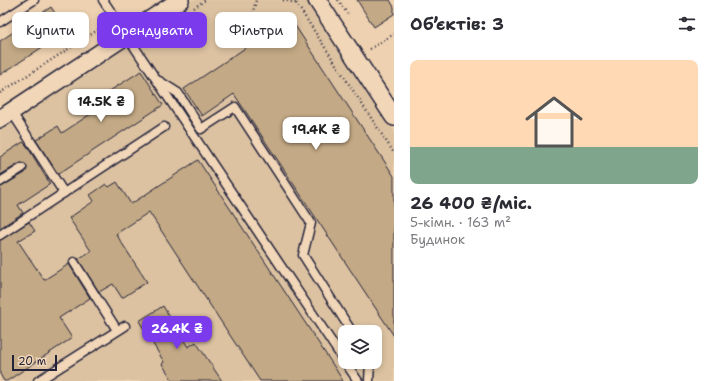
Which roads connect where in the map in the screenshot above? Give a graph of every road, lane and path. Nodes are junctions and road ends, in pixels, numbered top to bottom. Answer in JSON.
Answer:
{"nodes":[{"id":1,"x":34,"y":0,"type":"edge"},
{"id":2,"x":103,"y":0,"type":"edge"},
{"id":3,"x":180,"y":0,"type":"edge"},
{"id":4,"x":256,"y":0,"type":"edge"},
{"id":5,"x":283,"y":0,"type":"edge"},
{"id":6,"x":294,"y":0,"type":"edge"},
{"id":7,"x":317,"y":0,"type":"edge"},
{"id":8,"x":296,"y":3,"type":"junction"},
{"id":9,"x":111,"y":12,"type":"edge"},
{"id":10,"x":162,"y":12,"type":"edge"},
{"id":11,"x":253,"y":12,"type":"edge"},
{"id":12,"x":0,"y":22,"type":"edge"},
{"id":13,"x":97,"y":30,"type":"edge"},
{"id":14,"x":394,"y":34,"type":"edge"},
{"id":15,"x":108,"y":48,"type":"edge"},
{"id":16,"x":134,"y":48,"type":"edge"},
{"id":17,"x":370,"y":50,"type":"dead end"},
{"id":18,"x":156,"y":80,"type":"junction"},
{"id":19,"x":0,"y":94,"type":"edge"},
{"id":20,"x":6,"y":115,"type":"edge"},
{"id":21,"x":394,"y":117,"type":"edge"},
{"id":22,"x":164,"y":127,"type":"dead end"},
{"id":23,"x":394,"y":153,"type":"edge"},
{"id":24,"x":22,"y":168,"type":"dead end"},
{"id":25,"x":0,"y":182,"type":"edge"},
{"id":26,"x":64,"y":193,"type":"junction"},
{"id":27,"x":0,"y":235,"type":"edge"},
{"id":28,"x":74,"y":262,"type":"dead end"},
{"id":29,"x":347,"y":325,"type":"edge"},
{"id":30,"x":338,"y":352,"type":"edge"},
{"id":31,"x":350,"y":369,"type":"edge"},
{"id":32,"x":370,"y":369,"type":"edge"},
{"id":33,"x":38,"y":381,"type":"edge"},
{"id":34,"x":358,"y":381,"type":"edge"},
{"id":35,"x":369,"y":381,"type":"edge"}],
"edges":[{"from":1,"to":12,"type":"lane"},
{"from":2,"to":9,"type":"lane"},
{"from":3,"to":10,"type":"street"},
{"from":4,"to":11,"type":"path"},
{"from":5,"to":8,"type":"path"},
{"from":6,"to":8,"type":"path"},
{"from":7,"to":21,"type":"street"},
{"from":8,"to":23,"type":"path"},
{"from":13,"to":19,"type":"path"},
{"from":14,"to":17,"type":"path"},
{"from":15,"to":20,"type":"street"},
{"from":16,"to":18,"type":"lane"},
{"from":18,"to":29,"type":"lane"},
{"from":18,"to":30,"type":"lane"},
{"from":20,"to":26,"type":"lane"},
{"from":22,"to":26,"type":"lane"},
{"from":24,"to":25,"type":"lane"},
{"from":26,"to":27,"type":"lane"},
{"from":28,"to":33,"type":"lane"},
{"from":31,"to":34,"type":"lane"},
{"from":32,"to":35,"type":"lane"}]}
